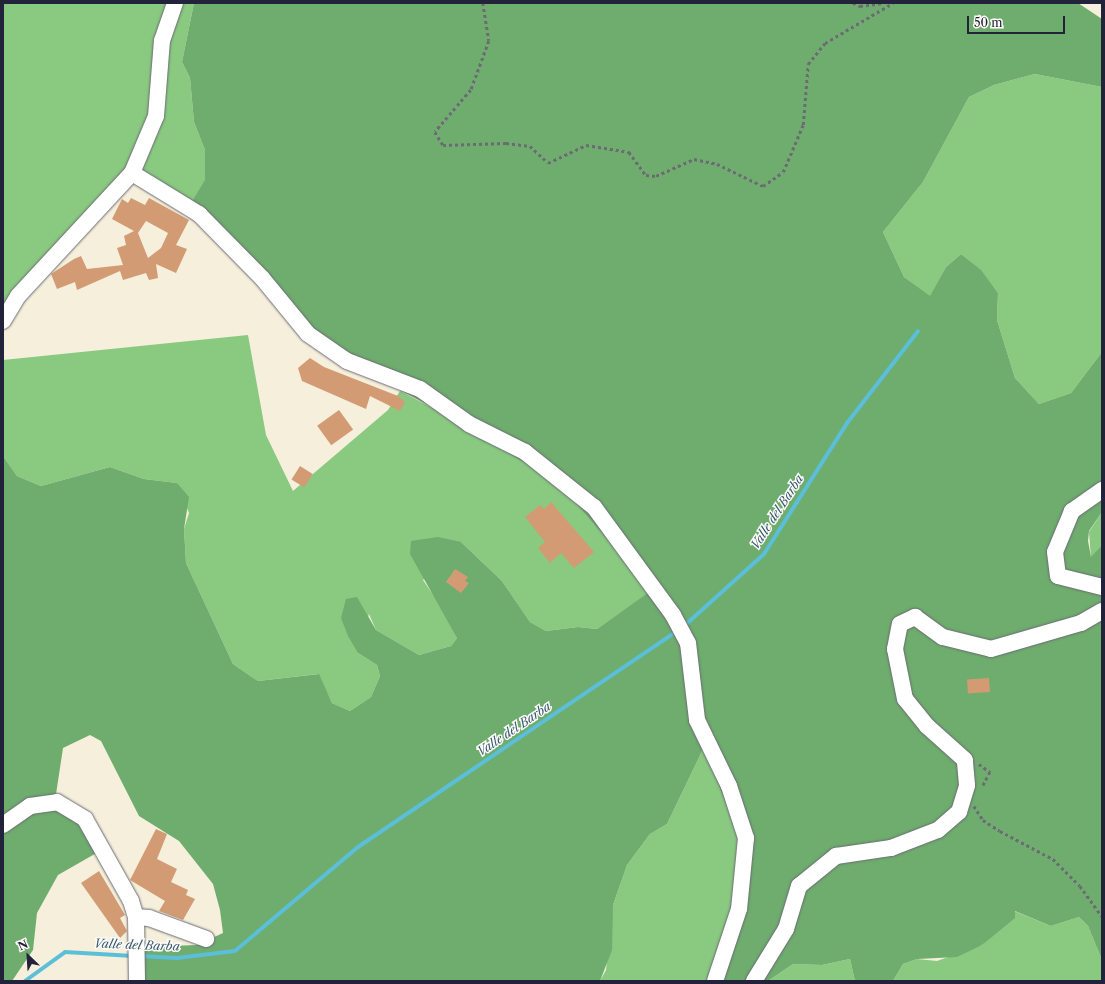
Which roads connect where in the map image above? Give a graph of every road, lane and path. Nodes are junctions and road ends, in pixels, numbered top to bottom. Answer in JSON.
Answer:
{"nodes":[{"id":1,"x":175,"y":3,"type":"edge"},
{"id":2,"x":483,"y":3,"type":"edge"},
{"id":3,"x":852,"y":3,"type":"edge"},
{"id":4,"x":884,"y":3,"type":"edge"},
{"id":5,"x":893,"y":3,"type":"edge"},
{"id":6,"x":132,"y":172,"type":"junction"},
{"id":7,"x":3,"y":321,"type":"edge"},
{"id":8,"x":1102,"y":490,"type":"edge"},
{"id":9,"x":1102,"y":587,"type":"edge"},
{"id":10,"x":1102,"y":611,"type":"edge"},
{"id":11,"x":965,"y":760,"type":"junction"},
{"id":12,"x":979,"y":792,"type":"dead end"},
{"id":13,"x":975,"y":801,"type":"dead end"},
{"id":14,"x":3,"y":825,"type":"edge"},
{"id":15,"x":1102,"y":916,"type":"edge"},
{"id":16,"x":136,"y":917,"type":"junction"},
{"id":17,"x":206,"y":939,"type":"dead end"},
{"id":18,"x":137,"y":981,"type":"edge"},
{"id":19,"x":715,"y":981,"type":"edge"},
{"id":20,"x":754,"y":981,"type":"edge"}],
"edges":[{"from":1,"to":6,"type":"street"},
{"from":2,"to":5,"type":"path"},
{"from":3,"to":4,"type":"path"},
{"from":6,"to":7,"type":"street"},
{"from":6,"to":19,"type":"street"},
{"from":8,"to":9,"type":"street"},
{"from":10,"to":11,"type":"street"},
{"from":11,"to":12,"type":"path"},
{"from":11,"to":20,"type":"street"},
{"from":13,"to":15,"type":"path"},
{"from":14,"to":16,"type":"street"},
{"from":16,"to":17,"type":"street"},
{"from":16,"to":18,"type":"street"}]}
